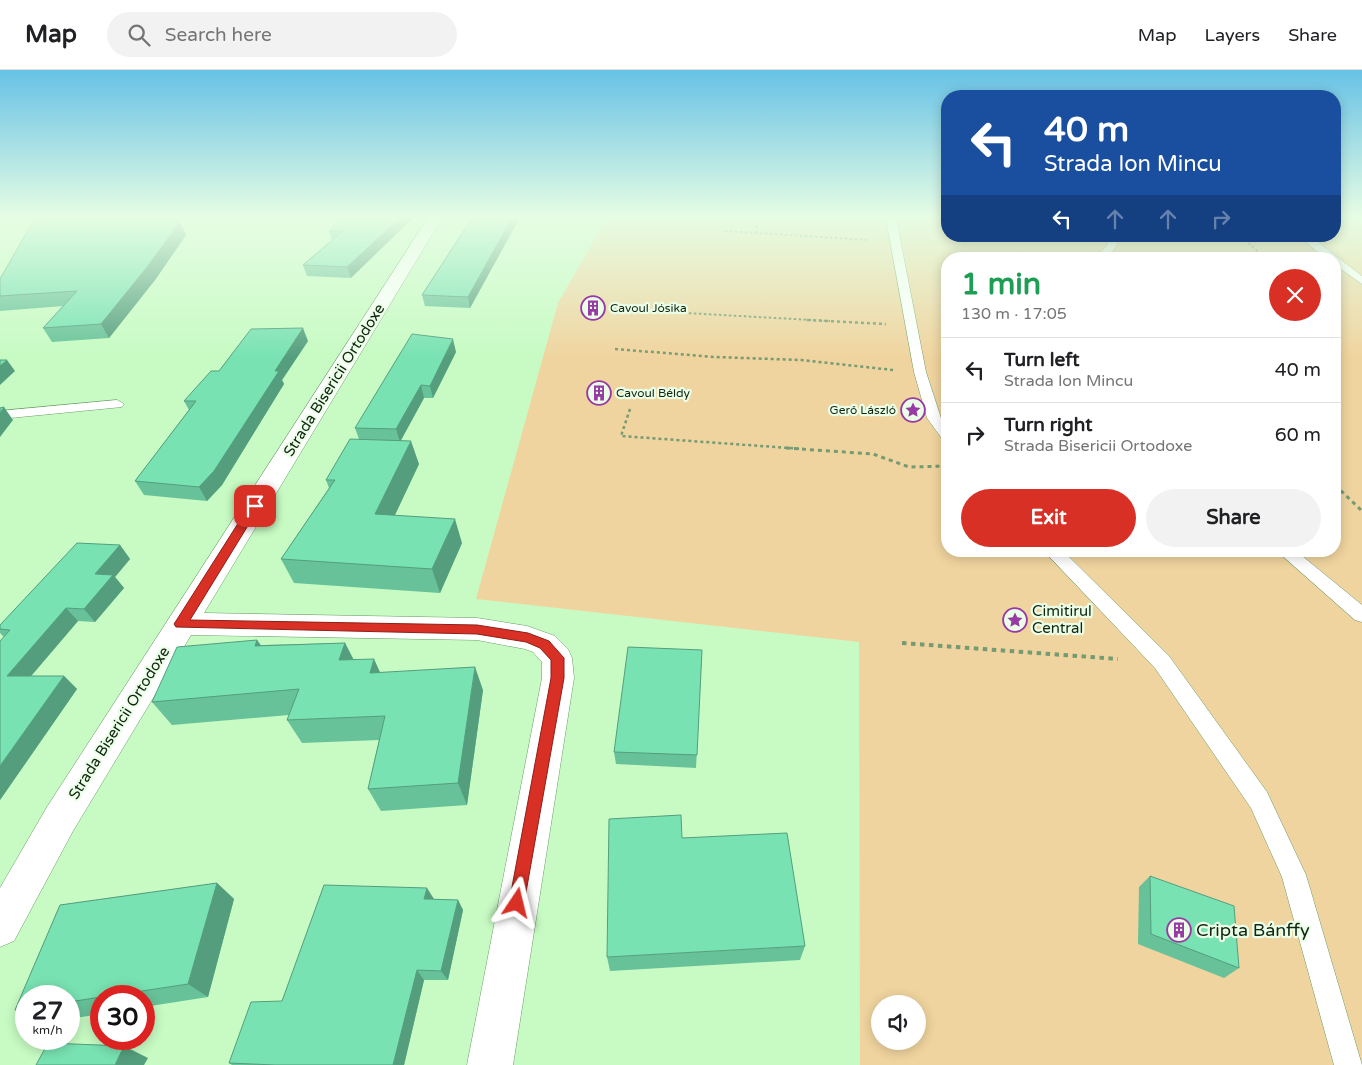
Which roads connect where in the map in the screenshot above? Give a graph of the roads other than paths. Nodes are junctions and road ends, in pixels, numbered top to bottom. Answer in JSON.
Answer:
{"nodes":[{"id":1,"x":407,"y":264,"type":"edge"},
{"id":2,"x":899,"y":264,"type":"edge"},
{"id":3,"x":1341,"y":266,"type":"edge"},
{"id":4,"x":1362,"y":282,"type":"edge"},
{"id":5,"x":117,"y":404,"type":"dead end"},
{"id":6,"x":0,"y":415,"type":"edge"},
{"id":7,"x":941,"y":428,"type":"edge"},
{"id":8,"x":1058,"y":557,"type":"edge"},
{"id":9,"x":1292,"y":557,"type":"edge"},
{"id":10,"x":1362,"y":615,"type":"edge"},
{"id":11,"x":180,"y":624,"type":"junction"},
{"id":12,"x":0,"y":927,"type":"edge"},
{"id":13,"x":490,"y":1065,"type":"edge"},
{"id":14,"x":1349,"y":1065,"type":"edge"}],
"edges":[{"from":1,"to":11,"type":"street","name":"Strada Bisericii Ortodoxe"},
{"from":2,"to":7,"type":"lane"},
{"from":3,"to":4,"type":"lane"},
{"from":5,"to":6,"type":"lane"},
{"from":8,"to":14,"type":"lane"},
{"from":9,"to":10,"type":"lane"},
{"from":11,"to":12,"type":"street","name":"Strada Bisericii Ortodoxe"},
{"from":11,"to":13,"type":"street"}]}
